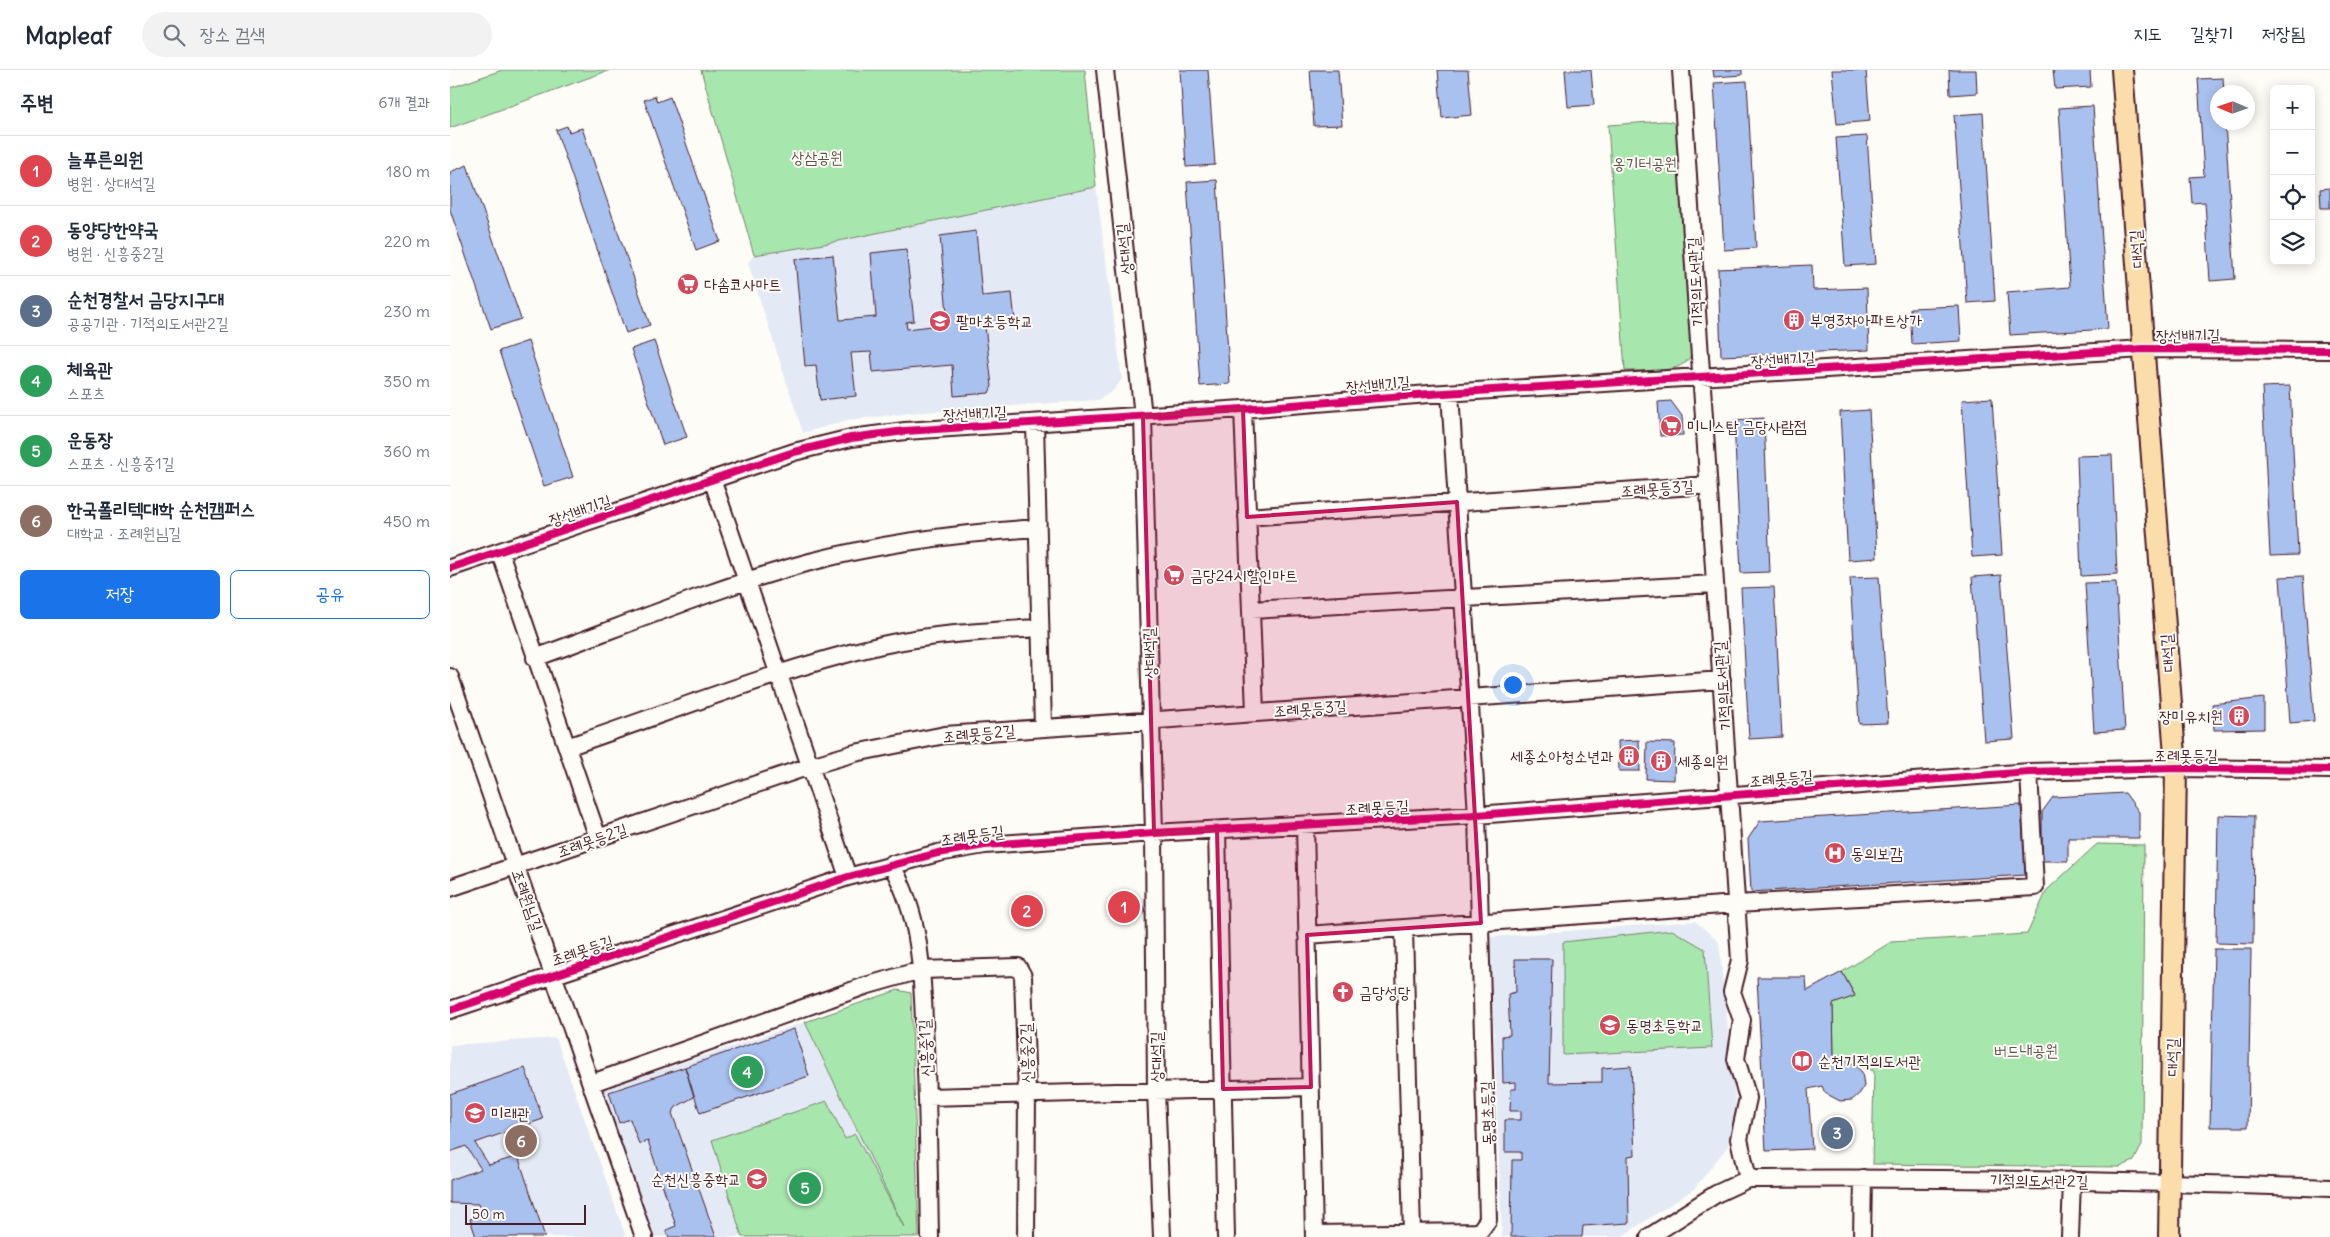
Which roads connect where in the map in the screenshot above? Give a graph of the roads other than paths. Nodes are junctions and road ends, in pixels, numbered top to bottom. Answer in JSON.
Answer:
{"nodes":[{"id":1,"x":1105,"y":70,"type":"edge"},
{"id":2,"x":1681,"y":70,"type":"edge"},
{"id":3,"x":2122,"y":70,"type":"edge"},
{"id":4,"x":2143,"y":349,"type":"junction"},
{"id":5,"x":2330,"y":350,"type":"edge"},
{"id":6,"x":1700,"y":378,"type":"junction"},
{"id":7,"x":1450,"y":392,"type":"junction"},
{"id":8,"x":1242,"y":409,"type":"junction"},
{"id":9,"x":1142,"y":416,"type":"junction"},
{"id":10,"x":1035,"y":424,"type":"junction"},
{"id":11,"x":712,"y":479,"type":"junction"},
{"id":12,"x":1708,"y":485,"type":"junction"},
{"id":13,"x":1457,"y":502,"type":"junction"},
{"id":14,"x":1247,"y":517,"type":"junction"},
{"id":15,"x":1038,"y":528,"type":"junction"},
{"id":16,"x":500,"y":552,"type":"junction"},
{"id":17,"x":450,"y":568,"type":"edge"},
{"id":18,"x":747,"y":581,"type":"junction"},
{"id":19,"x":1715,"y":584,"type":"junction"},
{"id":20,"x":1463,"y":598,"type":"junction"},
{"id":21,"x":1251,"y":610,"type":"junction"},
{"id":22,"x":1040,"y":628,"type":"junction"},
{"id":23,"x":535,"y":658,"type":"junction"},
{"id":24,"x":778,"y":675,"type":"junction"},
{"id":25,"x":450,"y":677,"type":"edge"},
{"id":26,"x":1722,"y":680,"type":"junction"},
{"id":27,"x":1470,"y":697,"type":"junction"},
{"id":28,"x":1255,"y":712,"type":"junction"},
{"id":29,"x":1151,"y":719,"type":"junction"},
{"id":30,"x":1043,"y":727,"type":"junction"},
{"id":31,"x":567,"y":747,"type":"junction"},
{"id":32,"x":810,"y":766,"type":"junction"},
{"id":33,"x":2176,"y":768,"type":"junction"},
{"id":34,"x":2330,"y":770,"type":"edge"},
{"id":35,"x":2029,"y":772,"type":"junction"},
{"id":36,"x":1729,"y":796,"type":"junction"},
{"id":37,"x":1477,"y":815,"type":"junction"},
{"id":38,"x":1305,"y":825,"type":"junction"},
{"id":39,"x":1217,"y":830,"type":"junction"},
{"id":40,"x":1154,"y":833,"type":"junction"},
{"id":41,"x":598,"y":838,"type":"junction"},
{"id":42,"x":891,"y":864,"type":"junction"},
{"id":43,"x":516,"y":866,"type":"junction"},
{"id":44,"x":848,"y":877,"type":"junction"},
{"id":45,"x":450,"y":888,"type":"edge"},
{"id":46,"x":1736,"y":904,"type":"junction"},
{"id":47,"x":1481,"y":924,"type":"junction"},
{"id":48,"x":1404,"y":929,"type":"junction"},
{"id":49,"x":1307,"y":935,"type":"junction"},
{"id":50,"x":922,"y":970,"type":"junction"},
{"id":51,"x":554,"y":974,"type":"junction"},
{"id":52,"x":450,"y":1010,"type":"edge"},
{"id":53,"x":592,"y":1082,"type":"junction"},
{"id":54,"x":1310,"y":1087,"type":"junction"},
{"id":55,"x":1222,"y":1089,"type":"junction"},
{"id":56,"x":1156,"y":1091,"type":"junction"},
{"id":57,"x":1027,"y":1095,"type":"junction"},
{"id":58,"x":927,"y":1097,"type":"junction"},
{"id":59,"x":1863,"y":1178,"type":"junction"},
{"id":60,"x":1748,"y":1179,"type":"junction"},
{"id":61,"x":2072,"y":1180,"type":"junction"},
{"id":62,"x":2170,"y":1182,"type":"junction"},
{"id":63,"x":2330,"y":1188,"type":"edge"},
{"id":64,"x":1412,"y":1232,"type":"junction"},
{"id":65,"x":1314,"y":1236,"type":"edge"},
{"id":66,"x":644,"y":1237,"type":"edge"},
{"id":67,"x":930,"y":1237,"type":"edge"},
{"id":68,"x":1026,"y":1237,"type":"edge"},
{"id":69,"x":1162,"y":1237,"type":"edge"},
{"id":70,"x":1226,"y":1237,"type":"edge"},
{"id":71,"x":1649,"y":1237,"type":"edge"},
{"id":72,"x":1862,"y":1237,"type":"edge"},
{"id":73,"x":2070,"y":1237,"type":"edge"},
{"id":74,"x":2169,"y":1237,"type":"edge"}],
"edges":[{"from":1,"to":9,"type":"street","name":"상대석길"},
{"from":2,"to":6,"type":"street","name":"기적의도서관길"},
{"from":3,"to":4,"type":"main road","name":"대석길"},
{"from":4,"to":5,"type":"street","name":"장선배기길"},
{"from":4,"to":6,"type":"street","name":"장선배기길"},
{"from":4,"to":33,"type":"main road","name":"대석길"},
{"from":6,"to":7,"type":"street","name":"장선배기길"},
{"from":6,"to":12,"type":"street","name":"기적의도서관길"},
{"from":7,"to":8,"type":"street","name":"장선배기길"},
{"from":7,"to":13,"type":"street"},
{"from":8,"to":9,"type":"street","name":"장선배기길"},
{"from":8,"to":14,"type":"street"},
{"from":9,"to":10,"type":"street","name":"장선배기길"},
{"from":9,"to":29,"type":"street","name":"상대석길"},
{"from":10,"to":11,"type":"street","name":"장선배기길"},
{"from":10,"to":15,"type":"street"},
{"from":11,"to":16,"type":"street","name":"장선배기길"},
{"from":11,"to":18,"type":"street"},
{"from":12,"to":13,"type":"street","name":"조례못등3길"},
{"from":12,"to":19,"type":"street","name":"기적의도서관길"},
{"from":13,"to":14,"type":"street","name":"조례못등3길"},
{"from":13,"to":20,"type":"street"},
{"from":14,"to":21,"type":"street"},
{"from":15,"to":18,"type":"street"},
{"from":15,"to":22,"type":"street"},
{"from":16,"to":17,"type":"street","name":"장선배기길"},
{"from":16,"to":23,"type":"street"},
{"from":18,"to":23,"type":"street"},
{"from":18,"to":24,"type":"street"},
{"from":19,"to":20,"type":"street"},
{"from":19,"to":26,"type":"street","name":"기적의도서관길"},
{"from":20,"to":21,"type":"street"},
{"from":20,"to":27,"type":"street"},
{"from":21,"to":28,"type":"street"},
{"from":22,"to":24,"type":"street"},
{"from":22,"to":30,"type":"street"},
{"from":23,"to":31,"type":"street"},
{"from":24,"to":31,"type":"street"},
{"from":24,"to":32,"type":"street"},
{"from":25,"to":43,"type":"street","name":"조례원님길"},
{"from":26,"to":27,"type":"street","name":"조례못등3길"},
{"from":26,"to":36,"type":"street","name":"기적의도서관길"},
{"from":27,"to":28,"type":"street","name":"조례못등3길"},
{"from":27,"to":37,"type":"street"},
{"from":28,"to":29,"type":"street","name":"조례못등3길"},
{"from":29,"to":30,"type":"street","name":"조례못등2길"},
{"from":29,"to":40,"type":"street","name":"상대석길"},
{"from":30,"to":32,"type":"street","name":"조례못등2길"},
{"from":31,"to":41,"type":"street"},
{"from":32,"to":41,"type":"street","name":"조례못등2길"},
{"from":32,"to":44,"type":"street"},
{"from":33,"to":34,"type":"street","name":"조례못등길"},
{"from":33,"to":35,"type":"street","name":"조례못등길"},
{"from":33,"to":62,"type":"main road","name":"대석길"},
{"from":35,"to":36,"type":"street","name":"조례못등길"},
{"from":35,"to":46,"type":"street"},
{"from":36,"to":37,"type":"street","name":"조례못등길"},
{"from":36,"to":46,"type":"street","name":"기적의도서관길"},
{"from":37,"to":38,"type":"street","name":"조례못등길"},
{"from":37,"to":47,"type":"street","name":"동명초등길"},
{"from":38,"to":39,"type":"street","name":"조례못등길"},
{"from":38,"to":49,"type":"street"},
{"from":39,"to":40,"type":"street","name":"조례못등길"},
{"from":39,"to":55,"type":"street"},
{"from":40,"to":42,"type":"street","name":"조례못등길"},
{"from":40,"to":56,"type":"street","name":"상대석길"},
{"from":41,"to":43,"type":"street","name":"조례못등2길"},
{"from":42,"to":44,"type":"street","name":"조례못등길"},
{"from":42,"to":50,"type":"street","name":"신흥중1길"},
{"from":43,"to":45,"type":"street","name":"조례못등2길"},
{"from":43,"to":51,"type":"street","name":"조례원님길"},
{"from":44,"to":51,"type":"street","name":"조례못등길"},
{"from":46,"to":47,"type":"street"},
{"from":46,"to":60,"type":"street","name":"기적의도서관길"},
{"from":47,"to":48,"type":"street"},
{"from":47,"to":64,"type":"street","name":"동명초등길"},
{"from":48,"to":49,"type":"street"},
{"from":48,"to":64,"type":"street"},
{"from":49,"to":54,"type":"street"},
{"from":50,"to":53,"type":"street"},
{"from":50,"to":57,"type":"street","name":"신흥중2길"},
{"from":50,"to":58,"type":"street","name":"신흥중1길"},
{"from":51,"to":52,"type":"street","name":"조례못등길"},
{"from":51,"to":53,"type":"street","name":"조례원님길"},
{"from":53,"to":66,"type":"street","name":"조례원님길"},
{"from":54,"to":55,"type":"street"},
{"from":54,"to":65,"type":"street"},
{"from":55,"to":56,"type":"street"},
{"from":55,"to":70,"type":"street"},
{"from":56,"to":57,"type":"street"},
{"from":56,"to":69,"type":"street","name":"상대석길"},
{"from":57,"to":58,"type":"street"},
{"from":57,"to":68,"type":"street","name":"신흥중2길"},
{"from":58,"to":67,"type":"street","name":"신흥중1길"},
{"from":59,"to":60,"type":"street","name":"기적의도서관2길"},
{"from":59,"to":61,"type":"street","name":"기적의도서관2길"},
{"from":59,"to":72,"type":"street"},
{"from":60,"to":71,"type":"street"},
{"from":61,"to":62,"type":"street","name":"기적의도서관2길"},
{"from":61,"to":73,"type":"street"},
{"from":62,"to":63,"type":"street","name":"기적의도서관2길"},
{"from":62,"to":74,"type":"main road","name":"대석길"},
{"from":64,"to":65,"type":"street","name":"동명초등길"}]}
